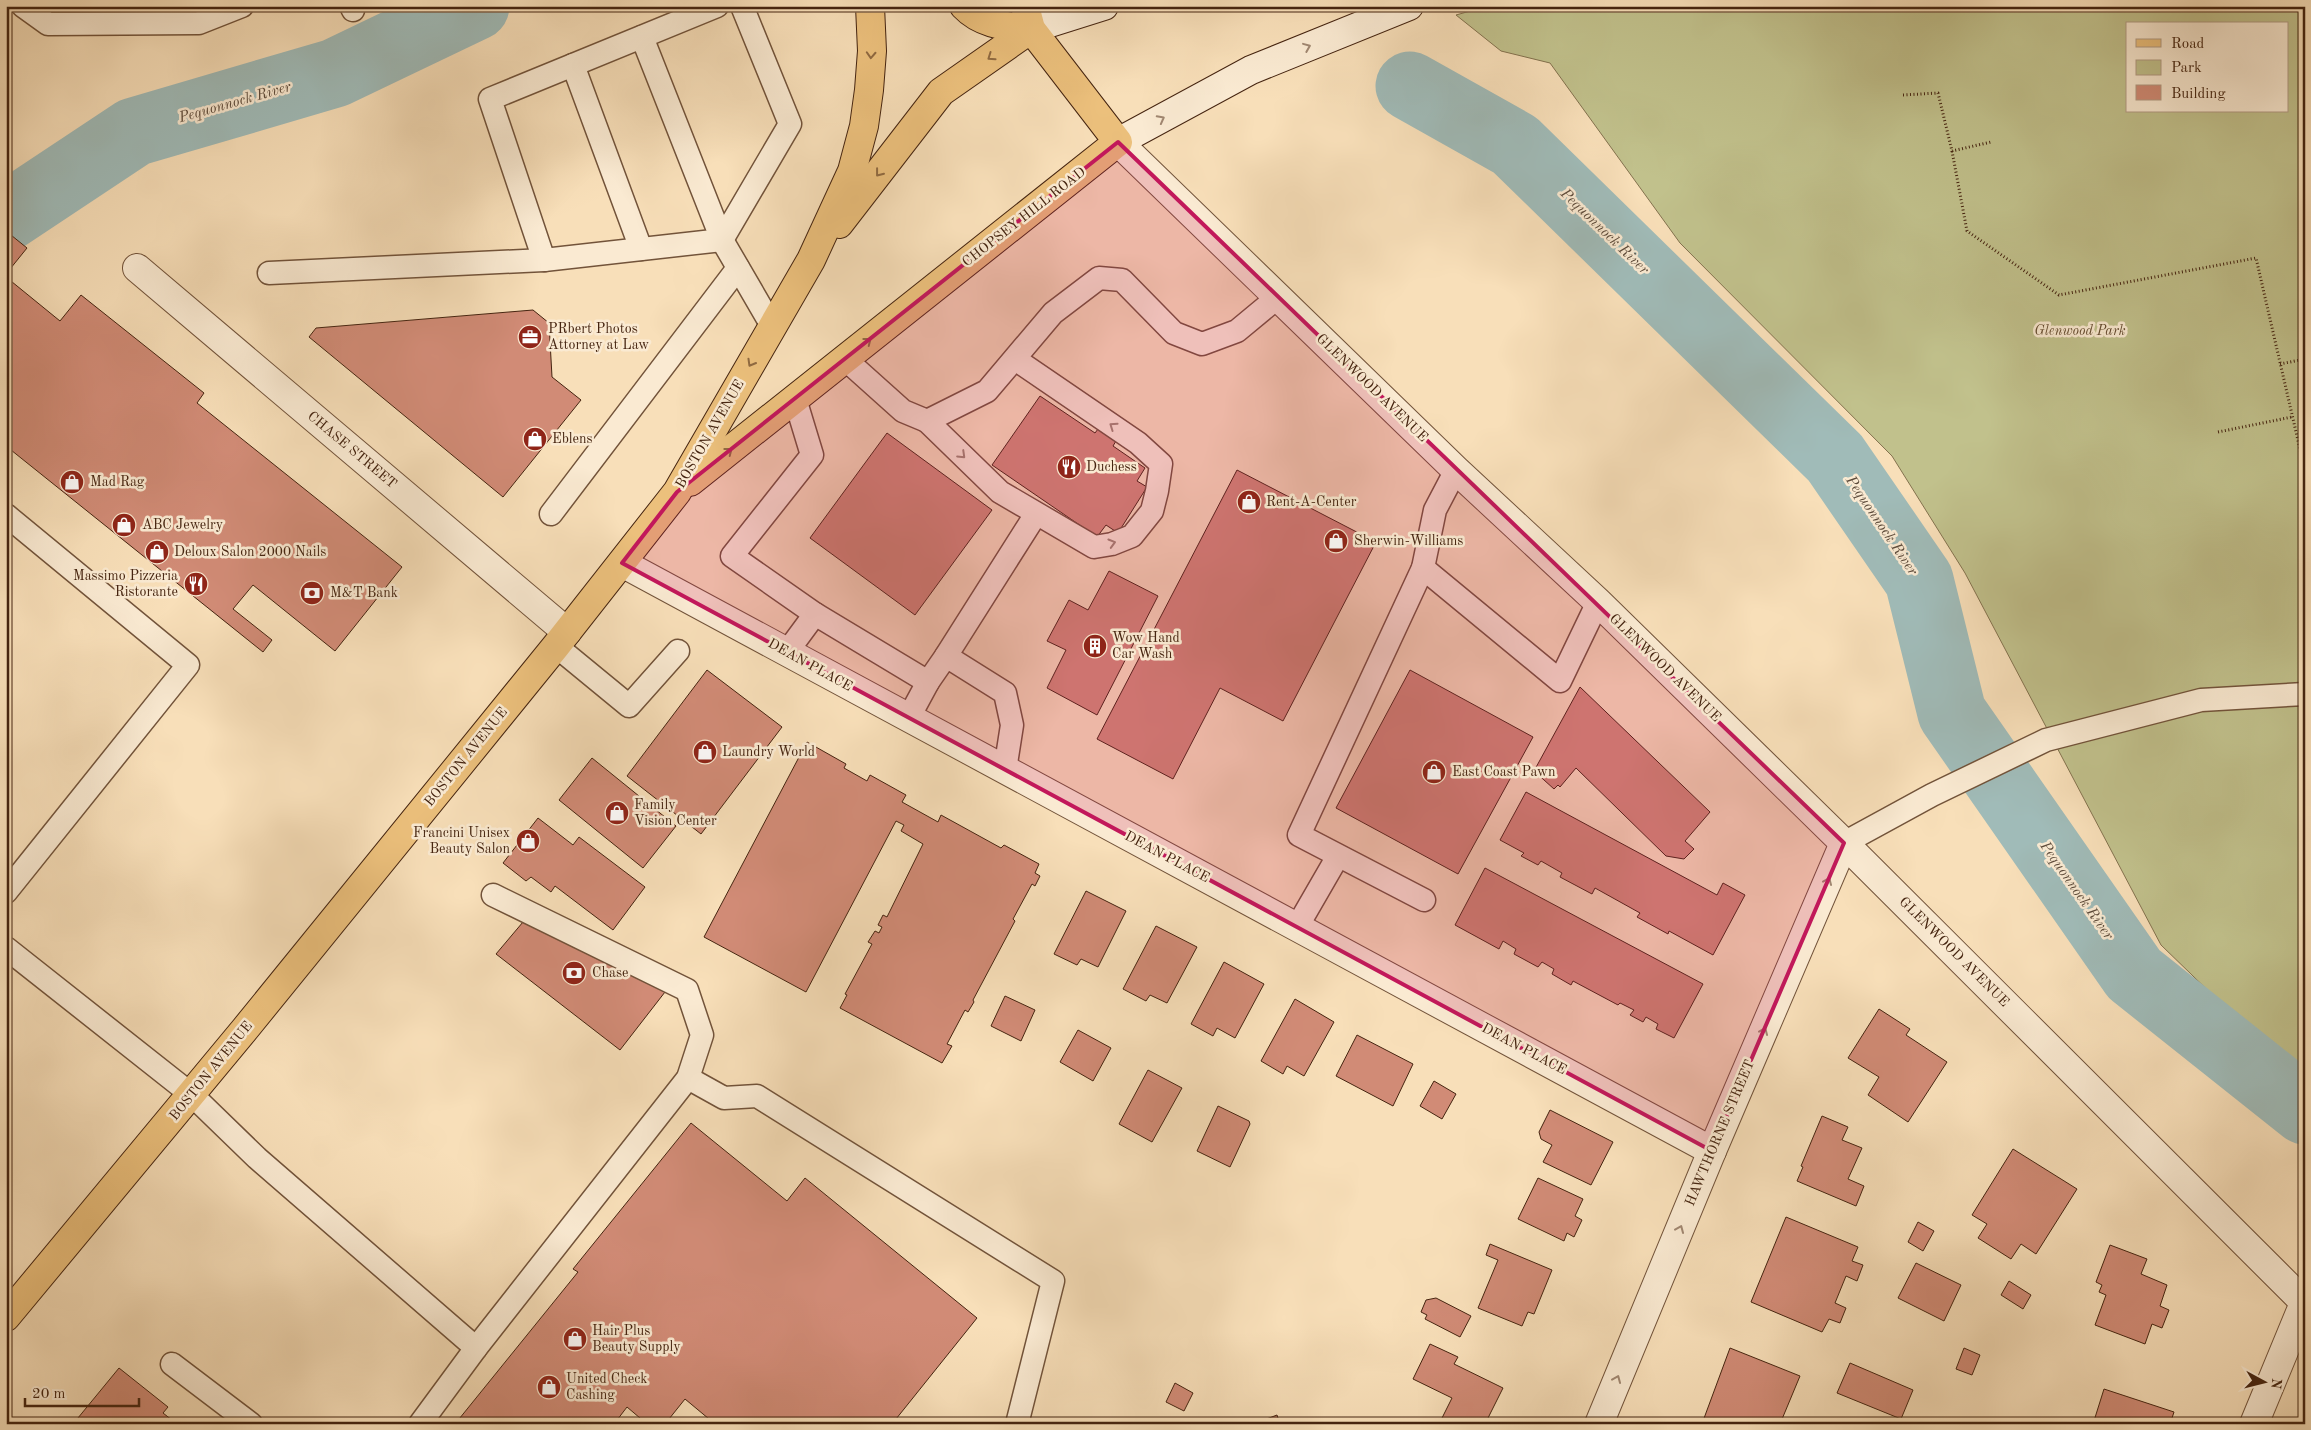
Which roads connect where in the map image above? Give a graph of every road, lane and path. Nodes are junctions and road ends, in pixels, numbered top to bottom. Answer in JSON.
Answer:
{"nodes":[{"id":1,"x":23,"y":6,"type":"edge"},
{"id":2,"x":242,"y":6,"type":"edge"},
{"id":3,"x":717,"y":6,"type":"edge"},
{"id":4,"x":742,"y":6,"type":"edge"},
{"id":5,"x":870,"y":6,"type":"edge"},
{"id":6,"x":964,"y":6,"type":"edge"},
{"id":7,"x":1104,"y":6,"type":"edge"},
{"id":8,"x":1409,"y":6,"type":"edge"},
{"id":9,"x":78,"y":15,"type":"edge"},
{"id":10,"x":193,"y":15,"type":"edge"},
{"id":11,"x":1028,"y":18,"type":"edge"},
{"id":12,"x":642,"y":37,"type":"junction"},
{"id":13,"x":573,"y":66,"type":"junction"},
{"id":14,"x":1903,"y":95,"type":"dead end"},
{"id":15,"x":1118,"y":142,"type":"junction"},
{"id":16,"x":1991,"y":142,"type":"dead end"},
{"id":17,"x":1952,"y":151,"type":"junction"},
{"id":18,"x":722,"y":240,"type":"junction"},
{"id":19,"x":641,"y":249,"type":"junction"},
{"id":20,"x":544,"y":260,"type":"junction"},
{"id":21,"x":811,"y":260,"type":"junction"},
{"id":22,"x":137,"y":268,"type":"dead end"},
{"id":23,"x":738,"y":268,"type":"junction"},
{"id":24,"x":269,"y":273,"type":"dead end"},
{"id":25,"x":1278,"y":296,"type":"junction"},
{"id":26,"x":772,"y":326,"type":"junction"},
{"id":27,"x":845,"y":359,"type":"junction"},
{"id":28,"x":1016,"y":359,"type":"junction"},
{"id":29,"x":2305,"y":359,"type":"edge"},
{"id":30,"x":2280,"y":364,"type":"junction"},
{"id":31,"x":795,"y":399,"type":"junction"},
{"id":32,"x":2292,"y":417,"type":"junction"},
{"id":33,"x":927,"y":421,"type":"junction"},
{"id":34,"x":2218,"y":432,"type":"dead end"},
{"id":35,"x":1456,"y":470,"type":"junction"},
{"id":36,"x":2305,"y":471,"type":"edge"},
{"id":37,"x":677,"y":492,"type":"junction"},
{"id":38,"x":551,"y":514,"type":"dead end"},
{"id":39,"x":1036,"y":514,"type":"junction"},
{"id":40,"x":6,"y":515,"type":"edge"},
{"id":41,"x":622,"y":563,"type":"junction"},
{"id":42,"x":1423,"y":568,"type":"junction"},
{"id":43,"x":1598,"y":602,"type":"junction"},
{"id":44,"x":815,"y":614,"type":"junction"},
{"id":45,"x":562,"y":639,"type":"junction"},
{"id":46,"x":678,"y":651,"type":"dead end"},
{"id":47,"x":787,"y":652,"type":"junction"},
{"id":48,"x":946,"y":656,"type":"junction"},
{"id":49,"x":928,"y":682,"type":"junction"},
{"id":50,"x":2305,"y":694,"type":"edge"},
{"id":51,"x":908,"y":720,"type":"junction"},
{"id":52,"x":1005,"y":770,"type":"junction"},
{"id":53,"x":1844,"y":843,"type":"junction"},
{"id":54,"x":1338,"y":856,"type":"junction"},
{"id":55,"x":6,"y":892,"type":"edge"},
{"id":56,"x":493,"y":895,"type":"dead end"},
{"id":57,"x":1424,"y":900,"type":"dead end"},
{"id":58,"x":1297,"y":927,"type":"junction"},
{"id":59,"x":6,"y":948,"type":"edge"},
{"id":60,"x":688,"y":1078,"type":"junction"},
{"id":61,"x":192,"y":1095,"type":"junction"},
{"id":62,"x":1712,"y":1151,"type":"junction"},
{"id":63,"x":2304,"y":1303,"type":"edge"},
{"id":64,"x":6,"y":1317,"type":"edge"},
{"id":65,"x":476,"y":1348,"type":"junction"},
{"id":66,"x":172,"y":1364,"type":"dead end"},
{"id":67,"x":251,"y":1424,"type":"edge"},
{"id":68,"x":420,"y":1424,"type":"edge"},
{"id":69,"x":1017,"y":1424,"type":"edge"},
{"id":70,"x":1599,"y":1424,"type":"edge"},
{"id":71,"x":2254,"y":1424,"type":"edge"}],
"edges":[{"from":1,"to":9,"type":"lane"},
{"from":2,"to":10,"type":"lane"},
{"from":3,"to":12,"type":"lane"},
{"from":4,"to":18,"type":"lane"},
{"from":5,"to":21,"type":"main road","one_way":true},
{"from":6,"to":11,"type":"main road"},
{"from":7,"to":11,"type":"street"},
{"from":15,"to":8,"type":"street","name":"CHOPSEY HILL ROAD","one_way":true},
{"from":9,"to":10,"type":"lane"},
{"from":11,"to":15,"type":"main road","name":"GLENWOOD AVENUE"},
{"from":11,"to":21,"type":"main road","one_way":true},
{"from":12,"to":13,"type":"lane"},
{"from":12,"to":18,"type":"lane"},
{"from":13,"to":19,"type":"lane"},
{"from":13,"to":20,"type":"lane"},
{"from":14,"to":17,"type":"path"},
{"from":15,"to":25,"type":"street","name":"GLENWOOD AVENUE"},
{"from":27,"to":15,"type":"main road","name":"CHOPSEY HILL ROAD","one_way":true},
{"from":16,"to":17,"type":"path"},
{"from":17,"to":30,"type":"path"},
{"from":18,"to":19,"type":"lane"},
{"from":18,"to":23,"type":"lane"},
{"from":19,"to":20,"type":"lane"},
{"from":20,"to":24,"type":"lane"},
{"from":21,"to":26,"type":"main road","name":"BOSTON AVENUE"},
{"from":22,"to":45,"type":"street","name":"CHASE STREET"},
{"from":23,"to":26,"type":"lane"},
{"from":23,"to":38,"type":"lane"},
{"from":25,"to":28,"type":"lane"},
{"from":25,"to":35,"type":"street","name":"GLENWOOD AVENUE"},
{"from":26,"to":37,"type":"main road","name":"BOSTON AVENUE","one_way":true},
{"from":27,"to":31,"type":"main road","name":"CHOPSEY HILL ROAD"},
{"from":27,"to":33,"type":"lane"},
{"from":28,"to":33,"type":"lane"},
{"from":39,"to":28,"type":"lane","one_way":true},
{"from":29,"to":30,"type":"path"},
{"from":30,"to":32,"type":"path"},
{"from":37,"to":31,"type":"main road","name":"CHOPSEY HILL ROAD","one_way":true},
{"from":31,"to":44,"type":"lane"},
{"from":32,"to":34,"type":"path"},
{"from":32,"to":36,"type":"path"},
{"from":33,"to":39,"type":"lane","one_way":true},
{"from":35,"to":42,"type":"lane"},
{"from":35,"to":43,"type":"street","name":"GLENWOOD AVENUE"},
{"from":37,"to":41,"type":"main road","name":"BOSTON AVENUE"},
{"from":39,"to":48,"type":"lane"},
{"from":40,"to":55,"type":"lane"},
{"from":41,"to":45,"type":"main road","name":"BOSTON AVENUE"},
{"from":41,"to":47,"type":"street","name":"DEAN PLACE"},
{"from":42,"to":43,"type":"lane"},
{"from":42,"to":54,"type":"lane"},
{"from":43,"to":53,"type":"street","name":"GLENWOOD AVENUE"},
{"from":44,"to":47,"type":"lane"},
{"from":44,"to":49,"type":"lane"},
{"from":45,"to":46,"type":"lane"},
{"from":45,"to":61,"type":"main road","name":"BOSTON AVENUE"},
{"from":47,"to":51,"type":"street","name":"DEAN PLACE"},
{"from":48,"to":49,"type":"lane"},
{"from":48,"to":52,"type":"lane"},
{"from":49,"to":51,"type":"lane"},
{"from":50,"to":53,"type":"lane"},
{"from":51,"to":52,"type":"street","name":"DEAN PLACE"},
{"from":52,"to":58,"type":"street","name":"DEAN PLACE"},
{"from":62,"to":53,"type":"street","name":"HAWTHORNE STREET","one_way":true},
{"from":53,"to":63,"type":"street","name":"GLENWOOD AVENUE"},
{"from":54,"to":57,"type":"lane"},
{"from":54,"to":58,"type":"lane"},
{"from":56,"to":60,"type":"lane"},
{"from":58,"to":62,"type":"street","name":"DEAN PLACE"},
{"from":59,"to":61,"type":"lane"},
{"from":60,"to":65,"type":"lane"},
{"from":60,"to":69,"type":"lane"},
{"from":61,"to":64,"type":"main road","name":"BOSTON AVENUE"},
{"from":61,"to":65,"type":"lane"},
{"from":70,"to":62,"type":"street","name":"HAWTHORNE STREET","one_way":true},
{"from":63,"to":71,"type":"street"},
{"from":65,"to":68,"type":"lane"},
{"from":66,"to":67,"type":"lane"}]}
